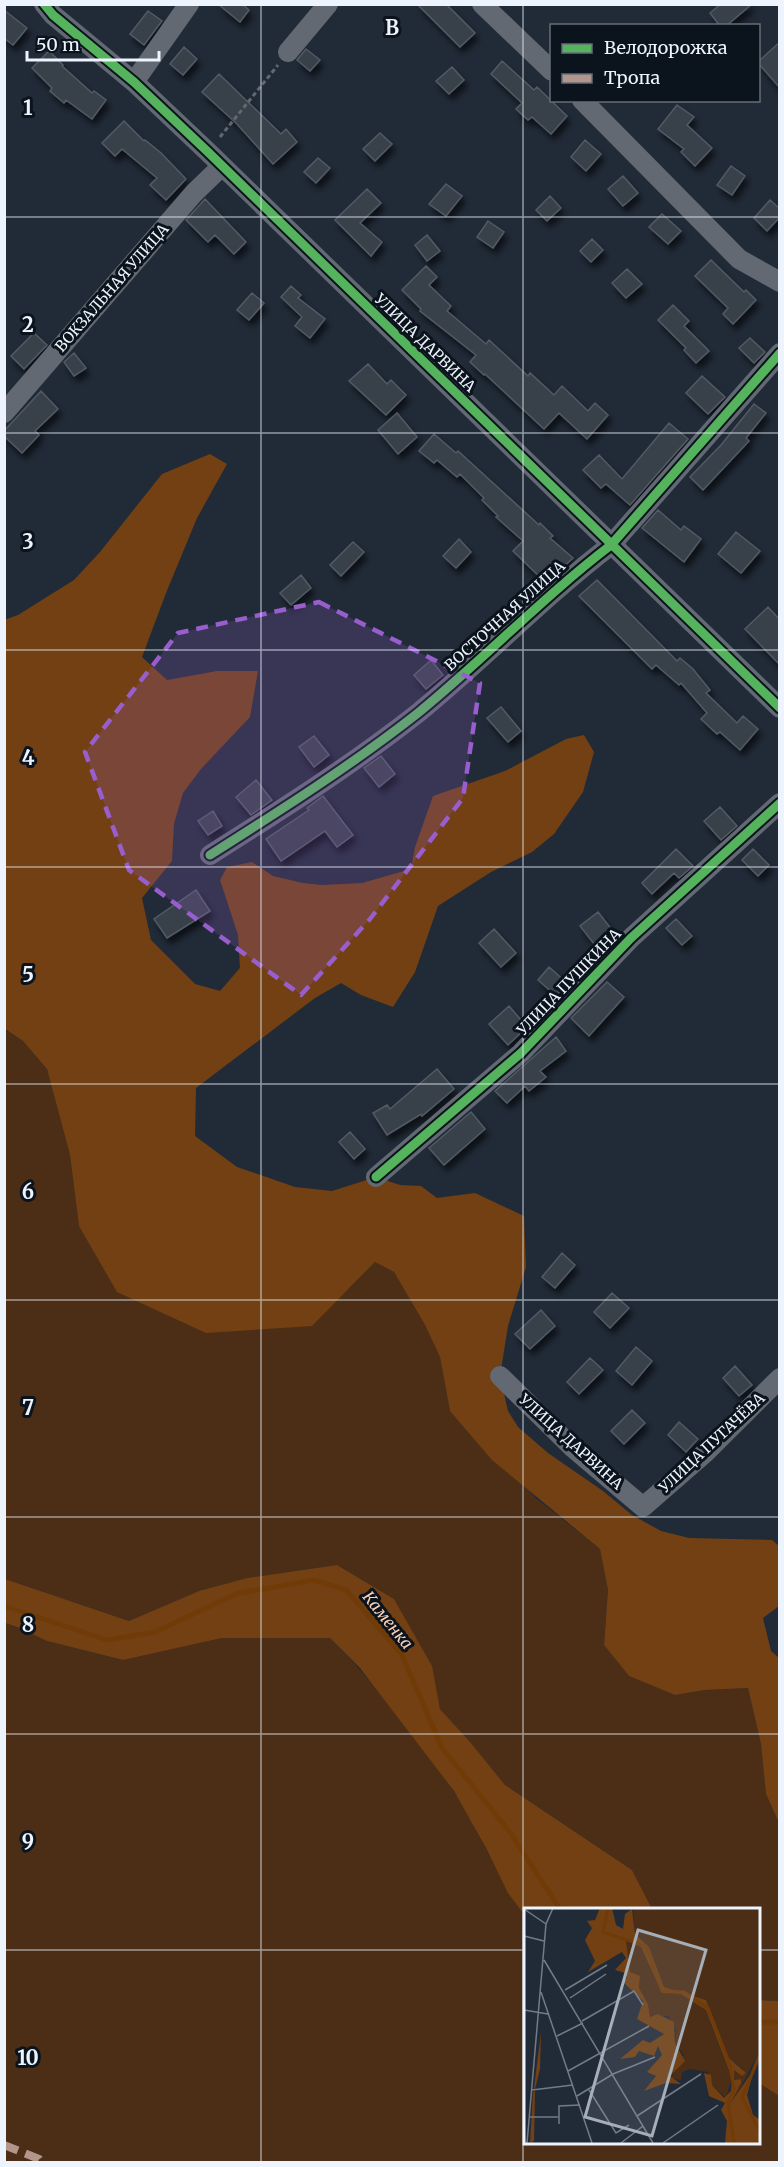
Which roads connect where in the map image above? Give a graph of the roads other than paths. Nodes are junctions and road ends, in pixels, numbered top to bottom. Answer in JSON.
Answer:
{"nodes":[{"id":1,"x":44,"y":4,"type":"edge"},
{"id":2,"x":189,"y":4,"type":"edge"},
{"id":3,"x":328,"y":4,"type":"edge"},
{"id":4,"x":482,"y":4,"type":"edge"},
{"id":5,"x":288,"y":52,"type":"road end"},
{"id":6,"x":550,"y":69,"type":"edge"},
{"id":7,"x":134,"y":82,"type":"junction"},
{"id":8,"x":584,"y":102,"type":"edge"},
{"id":9,"x":222,"y":166,"type":"junction"},
{"id":10,"x":780,"y":282,"type":"edge"},
{"id":11,"x":780,"y":353,"type":"edge"},
{"id":12,"x":4,"y":413,"type":"edge"},
{"id":13,"x":611,"y":545,"type":"junction"},
{"id":14,"x":780,"y":708,"type":"edge"},
{"id":15,"x":780,"y":803,"type":"edge"},
{"id":16,"x":210,"y":855,"type":"dead end"},
{"id":17,"x":376,"y":1177,"type":"dead end"},
{"id":18,"x":500,"y":1376,"type":"dead end"},
{"id":19,"x":780,"y":1378,"type":"edge"},
{"id":20,"x":643,"y":1507,"type":"joint"}],
"edges":[{"from":1,"to":7,"type":"street","name":"УЛИЦА ДАРВИНА"},
{"from":2,"to":7,"type":"street"},
{"from":3,"to":5,"type":"street"},
{"from":4,"to":6,"type":"street"},
{"from":7,"to":9,"type":"street","name":"УЛИЦА ДАРВИНА"},
{"from":8,"to":10,"type":"street"},
{"from":9,"to":12,"type":"street","name":"ВОКЗАЛЬНАЯ УЛИЦА"},
{"from":9,"to":13,"type":"street","name":"УЛИЦА ДАРВИНА"},
{"from":11,"to":13,"type":"street","name":"ВОСТОЧНАЯ УЛИЦА"},
{"from":13,"to":14,"type":"street","name":"УЛИЦА ДАРВИНА"},
{"from":13,"to":16,"type":"street","name":"ВОСТОЧНАЯ УЛИЦА"},
{"from":15,"to":17,"type":"street","name":"УЛИЦА ПУШКИНА"},
{"from":18,"to":20,"type":"street","name":"УЛИЦА ДАРВИНА"},
{"from":19,"to":20,"type":"street","name":"УЛИЦА ПУГАЧЁВА"}]}
